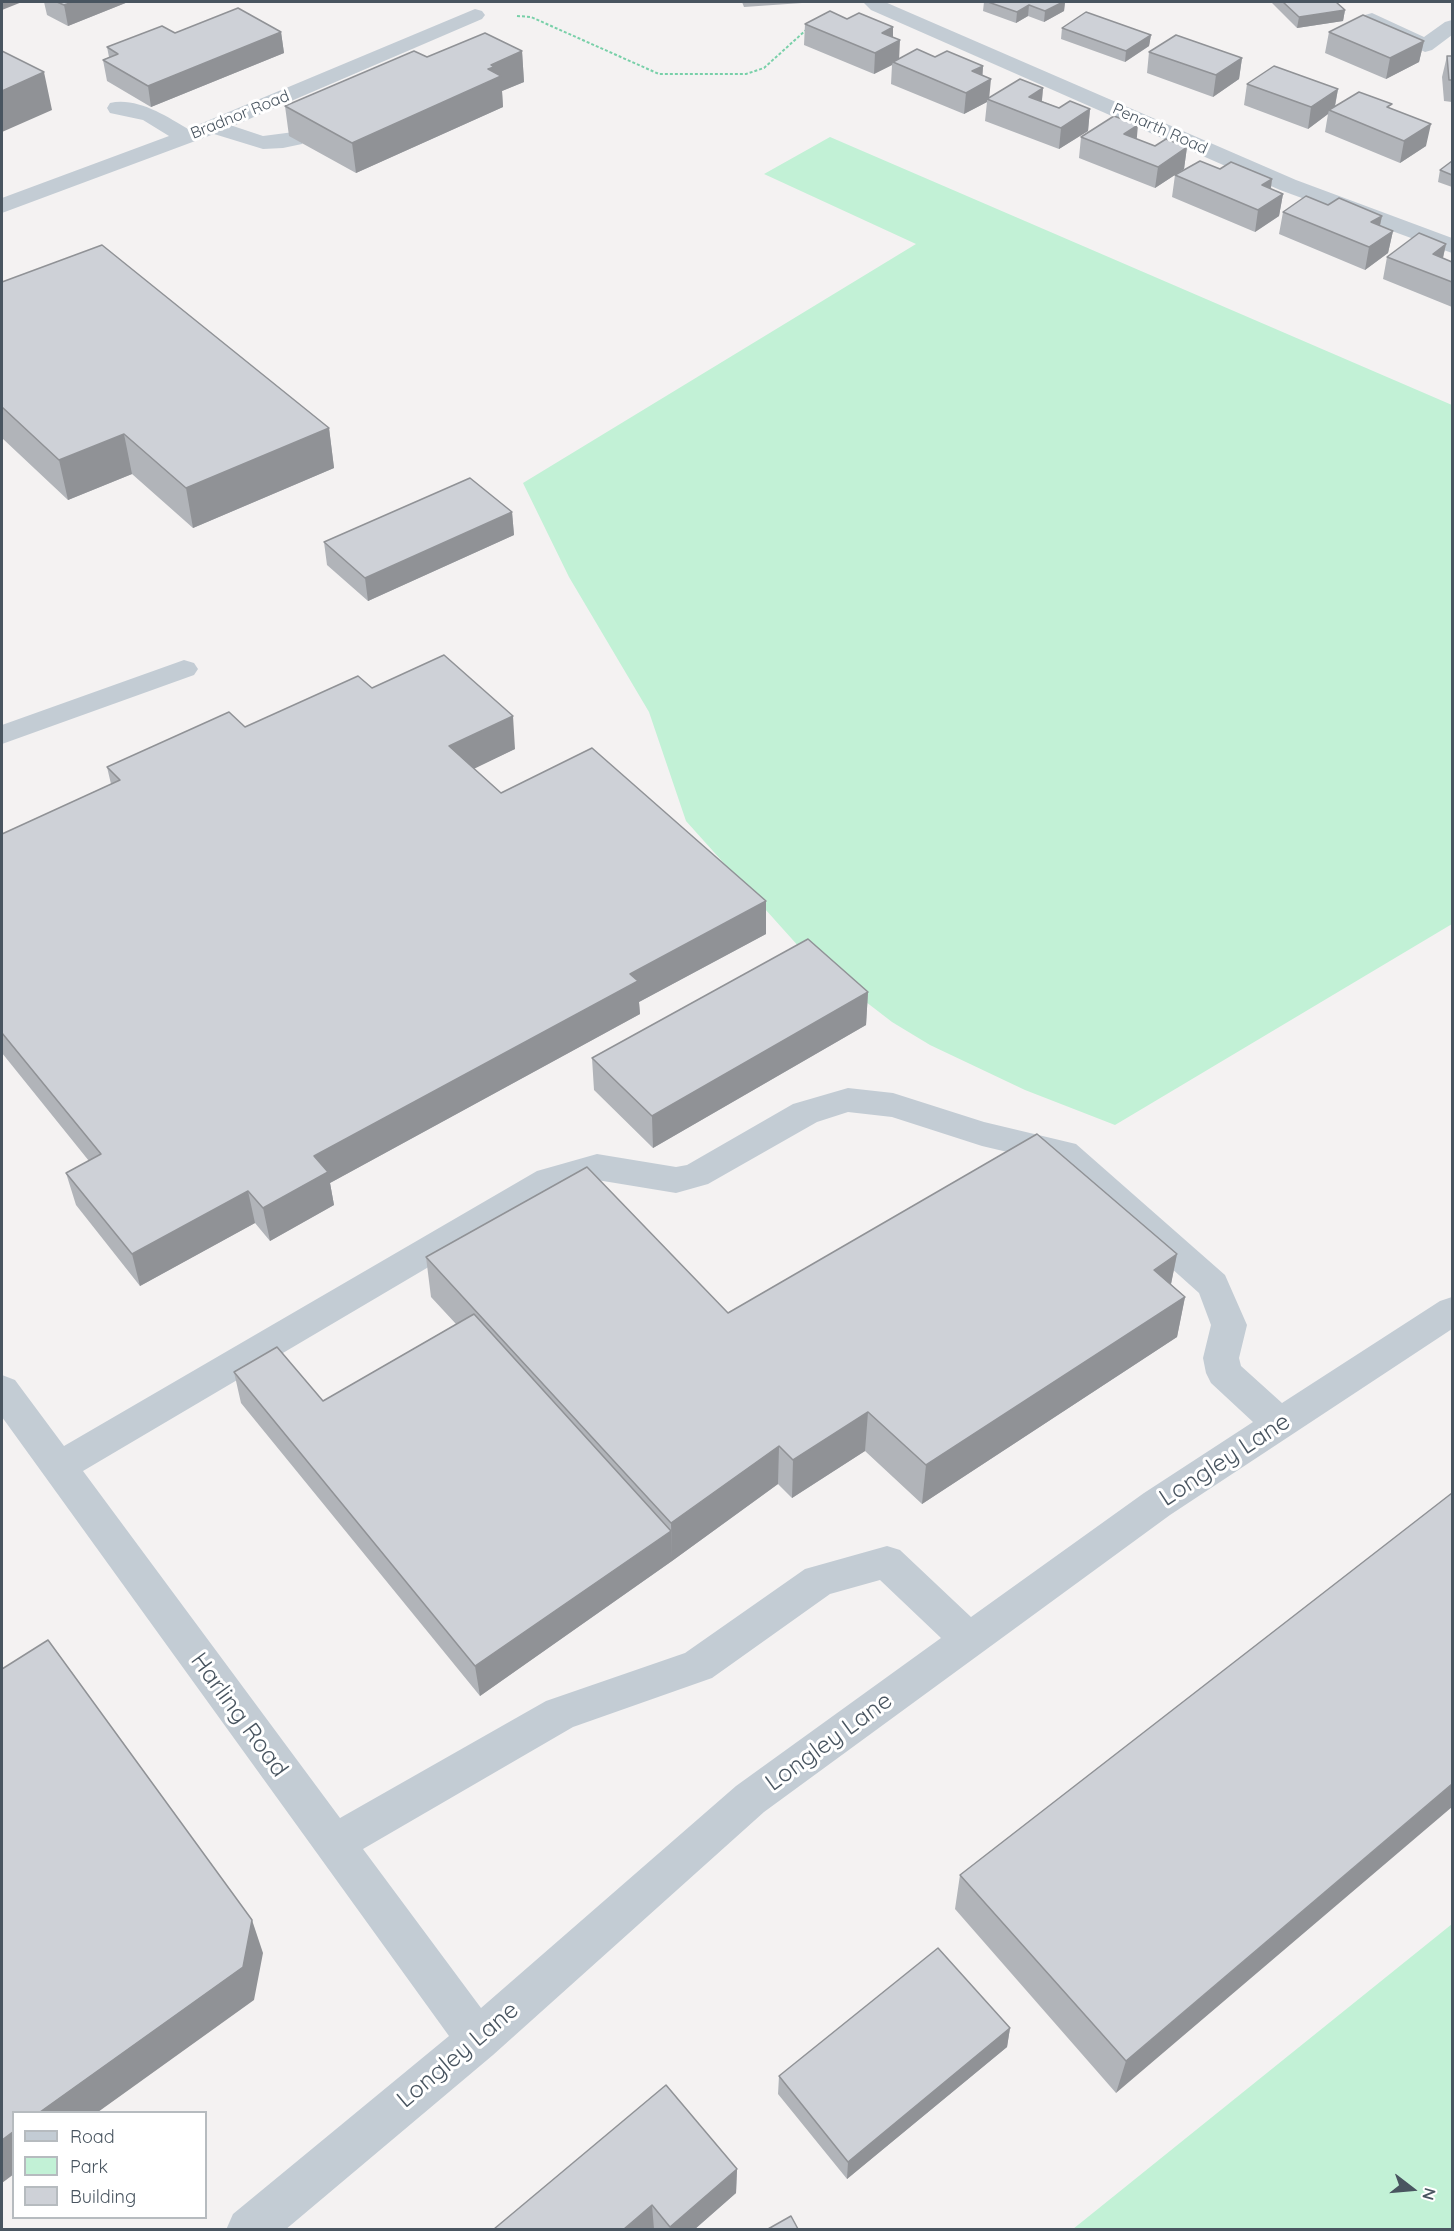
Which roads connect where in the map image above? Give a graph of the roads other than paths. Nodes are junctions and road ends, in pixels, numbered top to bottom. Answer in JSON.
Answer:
{"nodes":[{"id":1,"x":873,"y":2,"type":"edge"},
{"id":2,"x":1375,"y":10,"type":"edge"},
{"id":3,"x":475,"y":15,"type":"road end"},
{"id":4,"x":1452,"y":26,"type":"edge"},
{"id":5,"x":409,"y":44,"type":"junction"},
{"id":6,"x":1425,"y":46,"type":"junction"},
{"id":7,"x":1452,"y":48,"type":"edge"},
{"id":8,"x":429,"y":55,"type":"edge"},
{"id":9,"x":118,"y":108,"type":"dead end"},
{"id":10,"x":215,"y":126,"type":"junction"},
{"id":11,"x":186,"y":137,"type":"junction"},
{"id":12,"x":294,"y":139,"type":"edge"},
{"id":13,"x":2,"y":206,"type":"edge"},
{"id":14,"x":1452,"y":246,"type":"edge"},
{"id":15,"x":184,"y":669,"type":"dead end"},
{"id":16,"x":2,"y":735,"type":"edge"},
{"id":17,"x":1452,"y":1311,"type":"edge"},
{"id":18,"x":3,"y":1395,"type":"edge"},
{"id":19,"x":1280,"y":1424,"type":"junction"},
{"id":20,"x":57,"y":1468,"type":"junction"},
{"id":21,"x":969,"y":1640,"type":"junction"},
{"id":22,"x":334,"y":1844,"type":"junction"},
{"id":23,"x":478,"y":2040,"type":"junction"},
{"id":24,"x":249,"y":2229,"type":"edge"}],
"edges":[{"from":1,"to":14,"type":"street","name":"Penarth Road"},
{"from":2,"to":6,"type":"street"},
{"from":3,"to":5,"type":"street","name":"Bradnor Road"},
{"from":4,"to":6,"type":"street"},
{"from":5,"to":8,"type":"street"},
{"from":5,"to":10,"type":"street","name":"Bradnor Road"},
{"from":6,"to":7,"type":"street"},
{"from":9,"to":11,"type":"street"},
{"from":10,"to":11,"type":"street","name":"Bradnor Road"},
{"from":10,"to":12,"type":"street"},
{"from":11,"to":13,"type":"street","name":"Bradnor Road"},
{"from":15,"to":16,"type":"street"},
{"from":17,"to":19,"type":"street","name":"Longley Lane"},
{"from":18,"to":20,"type":"street","name":"Harling Road"},
{"from":19,"to":20,"type":"street"},
{"from":19,"to":21,"type":"street","name":"Longley Lane"},
{"from":20,"to":22,"type":"street","name":"Harling Road"},
{"from":21,"to":22,"type":"street"},
{"from":21,"to":23,"type":"street","name":"Longley Lane"},
{"from":22,"to":23,"type":"street","name":"Harling Road"},
{"from":23,"to":24,"type":"street","name":"Longley Lane"}]}
